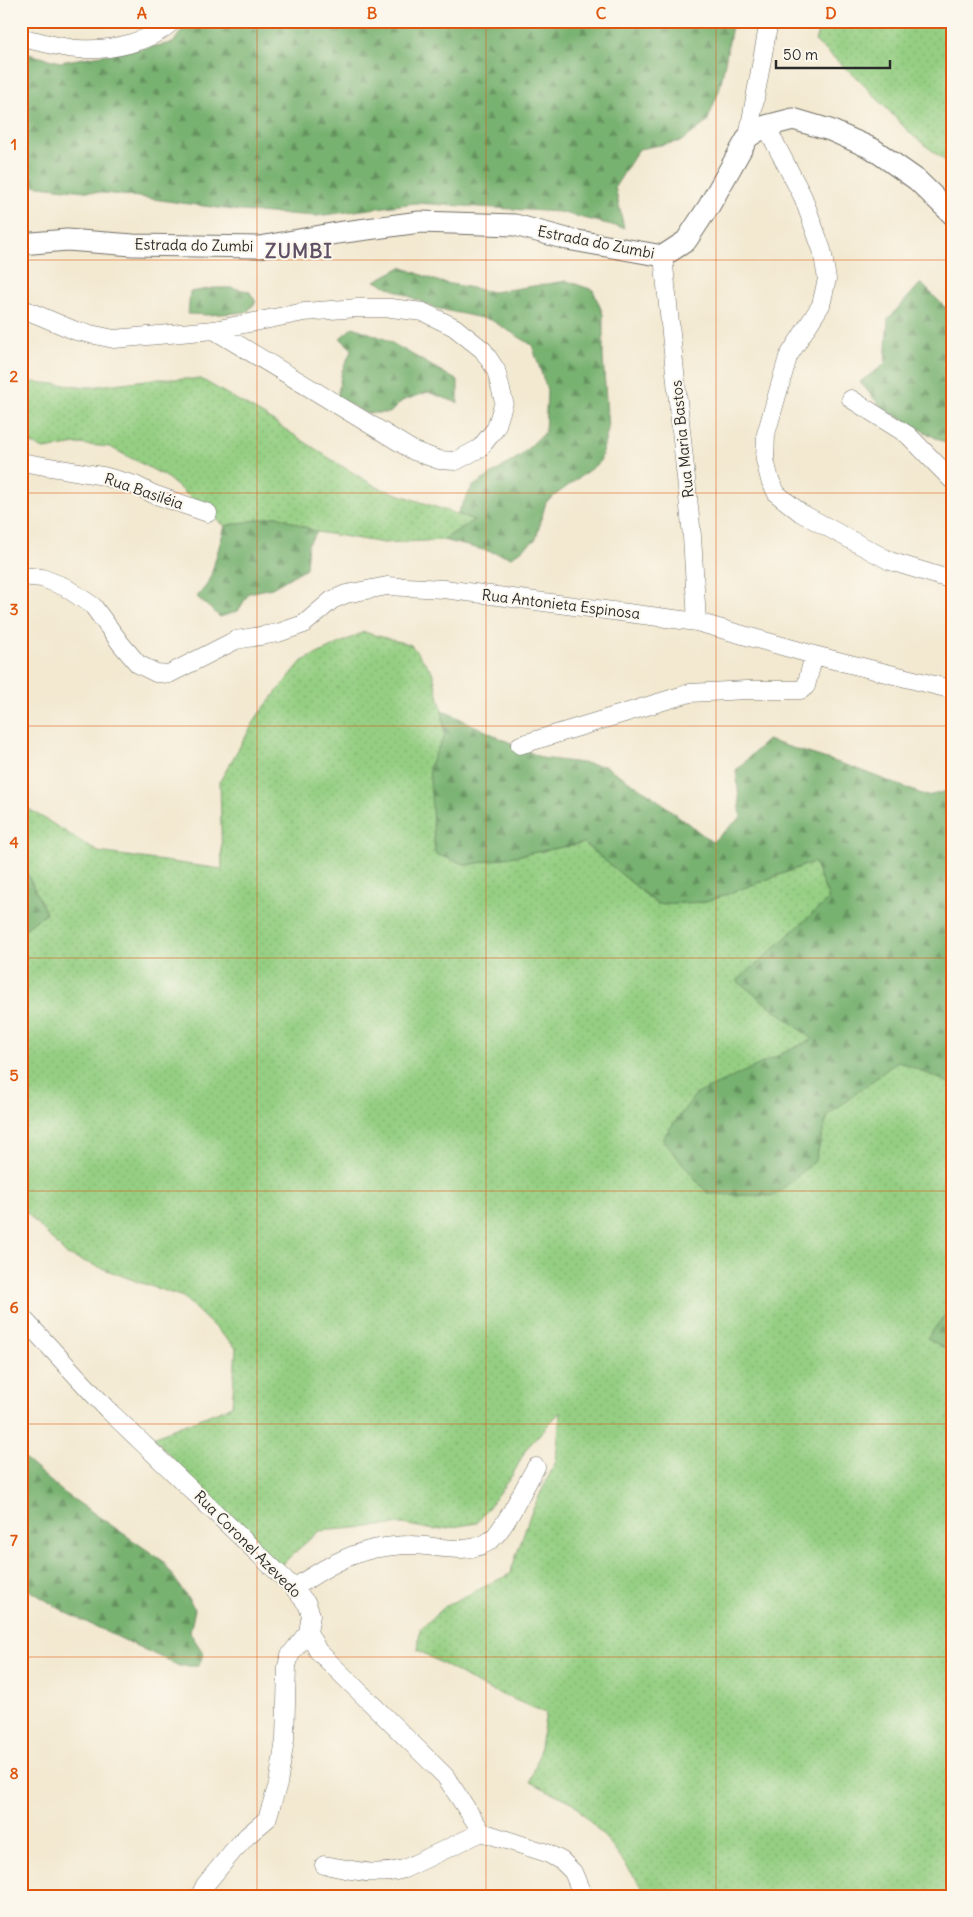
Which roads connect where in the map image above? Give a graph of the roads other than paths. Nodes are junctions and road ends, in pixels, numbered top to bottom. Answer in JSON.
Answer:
{"nodes":[{"id":1,"x":173,"y":21,"type":"edge"},
{"id":2,"x":769,"y":21,"type":"edge"},
{"id":3,"x":21,"y":38,"type":"edge"},
{"id":4,"x":766,"y":126,"type":"junction"},
{"id":5,"x":748,"y":137,"type":"junction"},
{"id":6,"x":952,"y":214,"type":"edge"},
{"id":7,"x":21,"y":244,"type":"edge"},
{"id":8,"x":663,"y":256,"type":"junction"},
{"id":9,"x":21,"y":308,"type":"edge"},
{"id":10,"x":214,"y":330,"type":"junction"},
{"id":11,"x":851,"y":399,"type":"dead end"},
{"id":12,"x":21,"y":462,"type":"edge"},
{"id":13,"x":952,"y":480,"type":"edge"},
{"id":14,"x":208,"y":513,"type":"dead end"},
{"id":15,"x":21,"y":576,"type":"edge"},
{"id":16,"x":952,"y":580,"type":"edge"},
{"id":17,"x":697,"y":622,"type":"junction"},
{"id":18,"x":814,"y":655,"type":"junction"},
{"id":19,"x":946,"y":688,"type":"dead end"},
{"id":20,"x":520,"y":745,"type":"dead end"},
{"id":21,"x":21,"y":1316,"type":"edge"},
{"id":22,"x":536,"y":1467,"type":"dead end"},
{"id":23,"x":294,"y":1588,"type":"junction"},
{"id":24,"x":308,"y":1632,"type":"junction"},
{"id":25,"x":482,"y":1832,"type":"junction"},
{"id":26,"x":324,"y":1865,"type":"dead end"},
{"id":27,"x":200,"y":1896,"type":"edge"},
{"id":28,"x":583,"y":1896,"type":"edge"}],
"edges":[{"from":1,"to":3,"type":"street"},
{"from":2,"to":5,"type":"street"},
{"from":4,"to":5,"type":"street"},
{"from":4,"to":6,"type":"street"},
{"from":4,"to":16,"type":"street"},
{"from":5,"to":8,"type":"street"},
{"from":7,"to":8,"type":"street","name":"Estrada do Zumbi"},
{"from":8,"to":17,"type":"street","name":"Rua Maria Bastos"},
{"from":9,"to":10,"type":"street"},
{"from":10,"to":10,"type":"street"},
{"from":11,"to":13,"type":"street"},
{"from":12,"to":14,"type":"street","name":"Rua Basiléia"},
{"from":15,"to":17,"type":"street","name":"Rua Antonieta Espinosa"},
{"from":17,"to":18,"type":"street","name":"Rua Antonieta Espinosa"},
{"from":18,"to":19,"type":"street","name":"Rua Antonieta Espinosa"},
{"from":18,"to":20,"type":"street"},
{"from":21,"to":23,"type":"street","name":"Rua Coronel Azevedo"},
{"from":22,"to":23,"type":"street"},
{"from":23,"to":24,"type":"street","name":"Rua Coronel Azevedo"},
{"from":24,"to":25,"type":"street"},
{"from":24,"to":27,"type":"street"},
{"from":25,"to":26,"type":"street"},
{"from":25,"to":28,"type":"street"}]}
